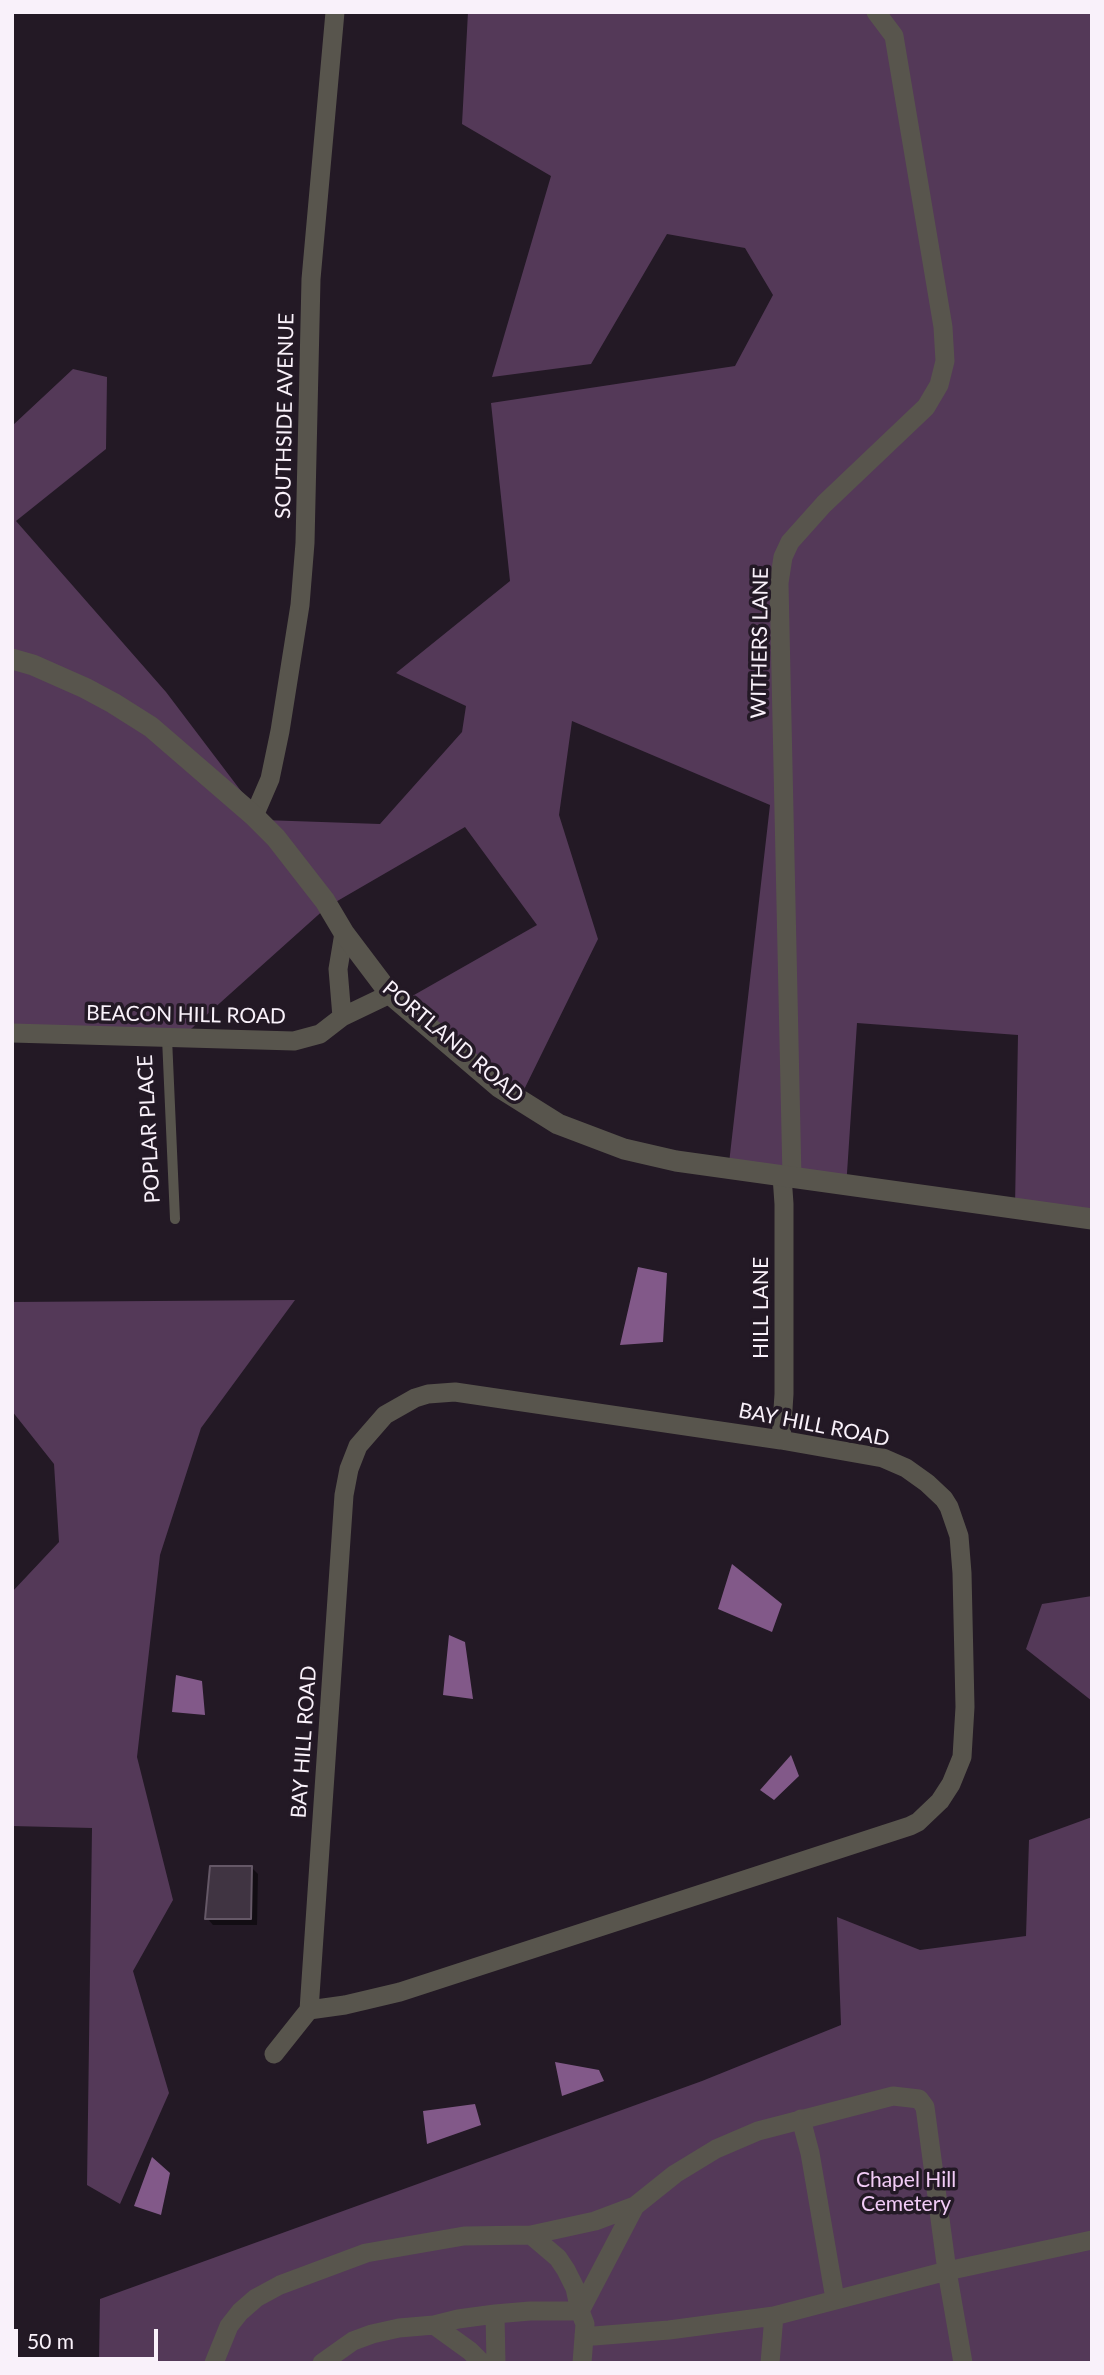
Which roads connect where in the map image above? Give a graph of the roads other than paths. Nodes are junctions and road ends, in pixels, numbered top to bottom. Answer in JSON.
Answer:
{"nodes":[{"id":1,"x":335,"y":12,"type":"edge"},
{"id":2,"x":876,"y":12,"type":"edge"},
{"id":3,"x":12,"y":659,"type":"edge"},
{"id":4,"x":254,"y":816,"type":"junction"},
{"id":5,"x":344,"y":933,"type":"junction"},
{"id":6,"x":390,"y":994,"type":"junction"},
{"id":7,"x":342,"y":1017,"type":"junction"},
{"id":8,"x":12,"y":1032,"type":"edge"},
{"id":9,"x":167,"y":1038,"type":"junction"},
{"id":10,"x":787,"y":1177,"type":"junction"},
{"id":11,"x":175,"y":1219,"type":"dead end"},
{"id":12,"x":1092,"y":1219,"type":"edge"},
{"id":13,"x":781,"y":1440,"type":"junction"},
{"id":14,"x":309,"y":2010,"type":"junction"},
{"id":15,"x":274,"y":2054,"type":"dead end"},
{"id":16,"x":801,"y":2119,"type":"junction"},
{"id":17,"x":635,"y":2206,"type":"junction"},
{"id":18,"x":531,"y":2235,"type":"junction"},
{"id":19,"x":1092,"y":2240,"type":"edge"},
{"id":20,"x":947,"y":2271,"type":"junction"},
{"id":21,"x":835,"y":2299,"type":"junction"},
{"id":22,"x":580,"y":2311,"type":"junction"},
{"id":23,"x":495,"y":2314,"type":"junction"},
{"id":24,"x":774,"y":2316,"type":"junction"},
{"id":25,"x":434,"y":2325,"type":"junction"},
{"id":26,"x":584,"y":2335,"type":"junction"},
{"id":27,"x":214,"y":2363,"type":"edge"},
{"id":28,"x":322,"y":2363,"type":"edge"},
{"id":29,"x":481,"y":2363,"type":"edge"},
{"id":30,"x":496,"y":2363,"type":"edge"},
{"id":31,"x":582,"y":2363,"type":"edge"},
{"id":32,"x":770,"y":2363,"type":"edge"},
{"id":33,"x":963,"y":2363,"type":"edge"}],
"edges":[{"from":1,"to":4,"type":"street","name":"SOUTHSIDE AVENUE"},
{"from":2,"to":10,"type":"street","name":"WITHERS LANE"},
{"from":3,"to":4,"type":"street","name":"PORTLAND ROAD"},
{"from":4,"to":5,"type":"street","name":"PORTLAND ROAD"},
{"from":5,"to":6,"type":"street","name":"PORTLAND ROAD"},
{"from":5,"to":7,"type":"street"},
{"from":6,"to":7,"type":"street","name":"BEACON HILL ROAD"},
{"from":6,"to":10,"type":"street","name":"PORTLAND ROAD"},
{"from":7,"to":9,"type":"street","name":"BEACON HILL ROAD"},
{"from":8,"to":9,"type":"street","name":"BEACON HILL ROAD"},
{"from":9,"to":11,"type":"lane","name":"POPLAR PLACE"},
{"from":10,"to":12,"type":"street","name":"PORTLAND ROAD"},
{"from":10,"to":13,"type":"street","name":"HILL LANE"},
{"from":13,"to":14,"type":"street","name":"BAY HILL ROAD"},
{"from":13,"to":14,"type":"street","name":"BAY HILL ROAD"},
{"from":14,"to":15,"type":"street"},
{"from":16,"to":17,"type":"street"},
{"from":16,"to":20,"type":"street"},
{"from":16,"to":21,"type":"street"},
{"from":17,"to":18,"type":"street"},
{"from":17,"to":22,"type":"street"},
{"from":18,"to":22,"type":"street"},
{"from":18,"to":27,"type":"street"},
{"from":19,"to":20,"type":"street"},
{"from":20,"to":21,"type":"street"},
{"from":20,"to":33,"type":"street"},
{"from":21,"to":24,"type":"street"},
{"from":22,"to":23,"type":"street"},
{"from":22,"to":26,"type":"street"},
{"from":23,"to":25,"type":"street"},
{"from":23,"to":30,"type":"street"},
{"from":24,"to":26,"type":"street"},
{"from":24,"to":32,"type":"street"},
{"from":25,"to":28,"type":"street"},
{"from":25,"to":29,"type":"street"},
{"from":26,"to":31,"type":"street"}]}
